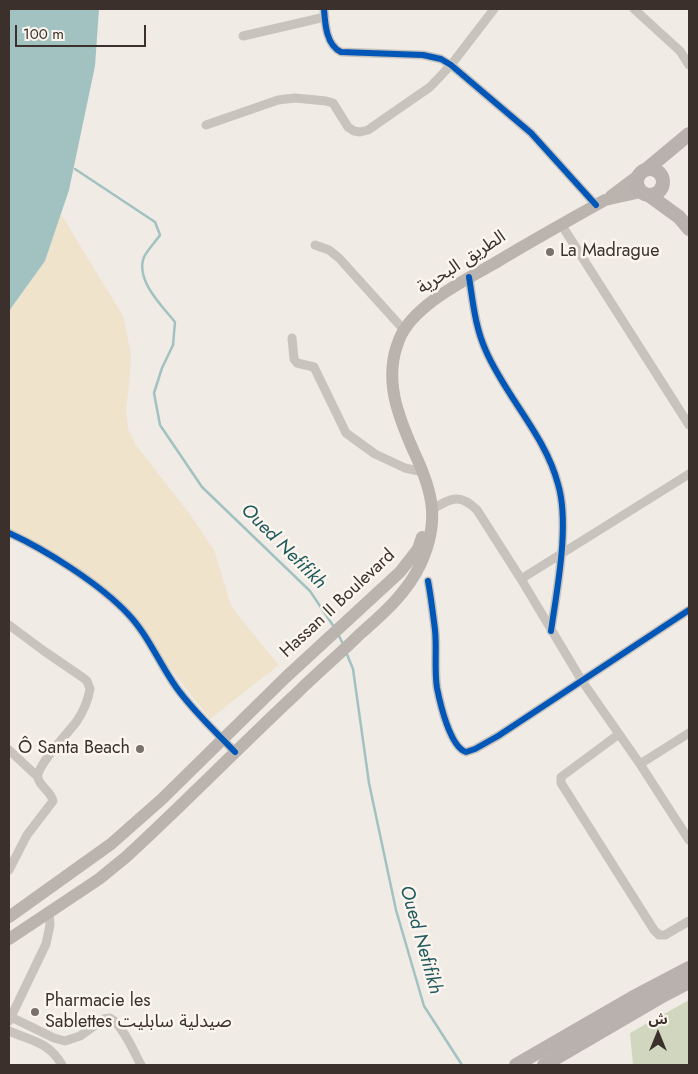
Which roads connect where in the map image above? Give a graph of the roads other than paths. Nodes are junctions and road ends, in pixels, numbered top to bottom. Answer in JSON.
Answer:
{"nodes":[{"id":1,"x":494,"y":9,"type":"edge"},
{"id":2,"x":634,"y":9,"type":"edge"},
{"id":3,"x":324,"y":13,"type":"edge"},
{"id":4,"x":243,"y":36,"type":"dead end"},
{"id":5,"x":451,"y":65,"type":"junction"},
{"id":6,"x":689,"y":65,"type":"edge"},
{"id":7,"x":206,"y":125,"type":"dead end"},
{"id":8,"x":686,"y":137,"type":"edge"},
{"id":9,"x":643,"y":172,"type":"junction"},
{"id":10,"x":663,"y":183,"type":"junction"},
{"id":11,"x":646,"y":194,"type":"junction"},
{"id":12,"x":600,"y":202,"type":"junction"},
{"id":13,"x":679,"y":217,"type":"junction"},
{"id":14,"x":561,"y":224,"type":"junction"},
{"id":15,"x":689,"y":230,"type":"edge"},
{"id":16,"x":315,"y":245,"type":"dead end"},
{"id":17,"x":469,"y":277,"type":"junction"},
{"id":18,"x":404,"y":330,"type":"junction"},
{"id":19,"x":292,"y":338,"type":"dead end"},
{"id":20,"x":689,"y":426,"type":"edge"},
{"id":21,"x":423,"y":472,"type":"junction"},
{"id":22,"x":689,"y":474,"type":"edge"},
{"id":23,"x":433,"y":510,"type":"junction"},
{"id":24,"x":10,"y":535,"type":"edge"},
{"id":25,"x":560,"y":554,"type":"junction"},
{"id":26,"x":521,"y":579,"type":"junction"},
{"id":27,"x":428,"y":581,"type":"dead end"},
{"id":28,"x":689,"y":610,"type":"edge"},
{"id":29,"x":9,"y":625,"type":"edge"},
{"id":30,"x":552,"y":631,"type":"junction"},
{"id":31,"x":582,"y":681,"type":"junction"},
{"id":32,"x":689,"y":733,"type":"edge"},
{"id":33,"x":619,"y":734,"type":"junction"},
{"id":34,"x":222,"y":739,"type":"junction"},
{"id":35,"x":9,"y":750,"type":"edge"},
{"id":36,"x":235,"y":752,"type":"junction"},
{"id":37,"x":640,"y":764,"type":"junction"},
{"id":38,"x":38,"y":777,"type":"junction"},
{"id":39,"x":689,"y":840,"type":"edge"},
{"id":40,"x":9,"y":870,"type":"edge"},
{"id":41,"x":49,"y":913,"type":"junction"},
{"id":42,"x":9,"y":917,"type":"edge"},
{"id":43,"x":689,"y":921,"type":"edge"},
{"id":44,"x":9,"y":939,"type":"edge"},
{"id":45,"x":689,"y":968,"type":"edge"},
{"id":46,"x":689,"y":982,"type":"edge"},
{"id":47,"x":10,"y":1019,"type":"edge"},
{"id":48,"x":9,"y":1031,"type":"edge"},
{"id":49,"x":577,"y":1038,"type":"junction"},
{"id":50,"x":63,"y":1041,"type":"junction"},
{"id":51,"x":53,"y":1052,"type":"junction"},
{"id":52,"x":62,"y":1065,"type":"edge"},
{"id":53,"x":141,"y":1065,"type":"edge"},
{"id":54,"x":516,"y":1065,"type":"edge"},
{"id":55,"x":544,"y":1065,"type":"edge"}],
"edges":[{"from":1,"to":5,"type":"street"},
{"from":2,"to":6,"type":"street"},
{"from":3,"to":4,"type":"street"},
{"from":3,"to":5,"type":"street"},
{"from":5,"to":7,"type":"street"},
{"from":5,"to":12,"type":"street"},
{"from":8,"to":9,"type":"main road"},
{"from":8,"to":10,"type":"main road"},
{"from":9,"to":10,"type":"main road"},
{"from":9,"to":11,"type":"main road"},
{"from":9,"to":12,"type":"main road"},
{"from":10,"to":11,"type":"main road"},
{"from":10,"to":13,"type":"main road"},
{"from":11,"to":12,"type":"main road"},
{"from":11,"to":13,"type":"main road"},
{"from":12,"to":14,"type":"main road","name":"الطريق البحرية"},
{"from":13,"to":15,"type":"main road"},
{"from":14,"to":17,"type":"main road","name":"الطريق البحرية"},
{"from":14,"to":20,"type":"street"},
{"from":16,"to":18,"type":"street"},
{"from":17,"to":18,"type":"main road","name":"الطريق البحرية"},
{"from":17,"to":25,"type":"street"},
{"from":18,"to":21,"type":"main road","name":"الطريق البحرية"},
{"from":19,"to":21,"type":"street"},
{"from":21,"to":23,"type":"main road","name":"الطريق البحرية"},
{"from":22,"to":25,"type":"street"},
{"from":23,"to":26,"type":"street"},
{"from":23,"to":34,"type":"main road","name":"Hassan II Boulevard"},
{"from":23,"to":36,"type":"main road","name":"Hassan II Boulevard"},
{"from":24,"to":34,"type":"street"},
{"from":25,"to":26,"type":"street"},
{"from":25,"to":30,"type":"street"},
{"from":26,"to":30,"type":"street"},
{"from":27,"to":31,"type":"street"},
{"from":28,"to":31,"type":"street"},
{"from":29,"to":38,"type":"street"},
{"from":30,"to":31,"type":"street"},
{"from":31,"to":33,"type":"street"},
{"from":32,"to":37,"type":"street"},
{"from":33,"to":37,"type":"street"},
{"from":33,"to":43,"type":"street"},
{"from":34,"to":36,"type":"street"},
{"from":34,"to":42,"type":"main road","name":"Hassan II Boulevard"},
{"from":35,"to":38,"type":"street"},
{"from":36,"to":41,"type":"main road","name":"Hassan II Boulevard"},
{"from":37,"to":39,"type":"street"},
{"from":38,"to":40,"type":"street"},
{"from":41,"to":44,"type":"main road","name":"Hassan II Boulevard"},
{"from":41,"to":47,"type":"street"},
{"from":45,"to":49,"type":"main road"},
{"from":46,"to":49,"type":"main road"},
{"from":47,"to":50,"type":"street"},
{"from":48,"to":51,"type":"street"},
{"from":49,"to":54,"type":"main road"},
{"from":49,"to":55,"type":"main road"},
{"from":50,"to":51,"type":"street"},
{"from":50,"to":53,"type":"street"},
{"from":51,"to":52,"type":"street"}]}
